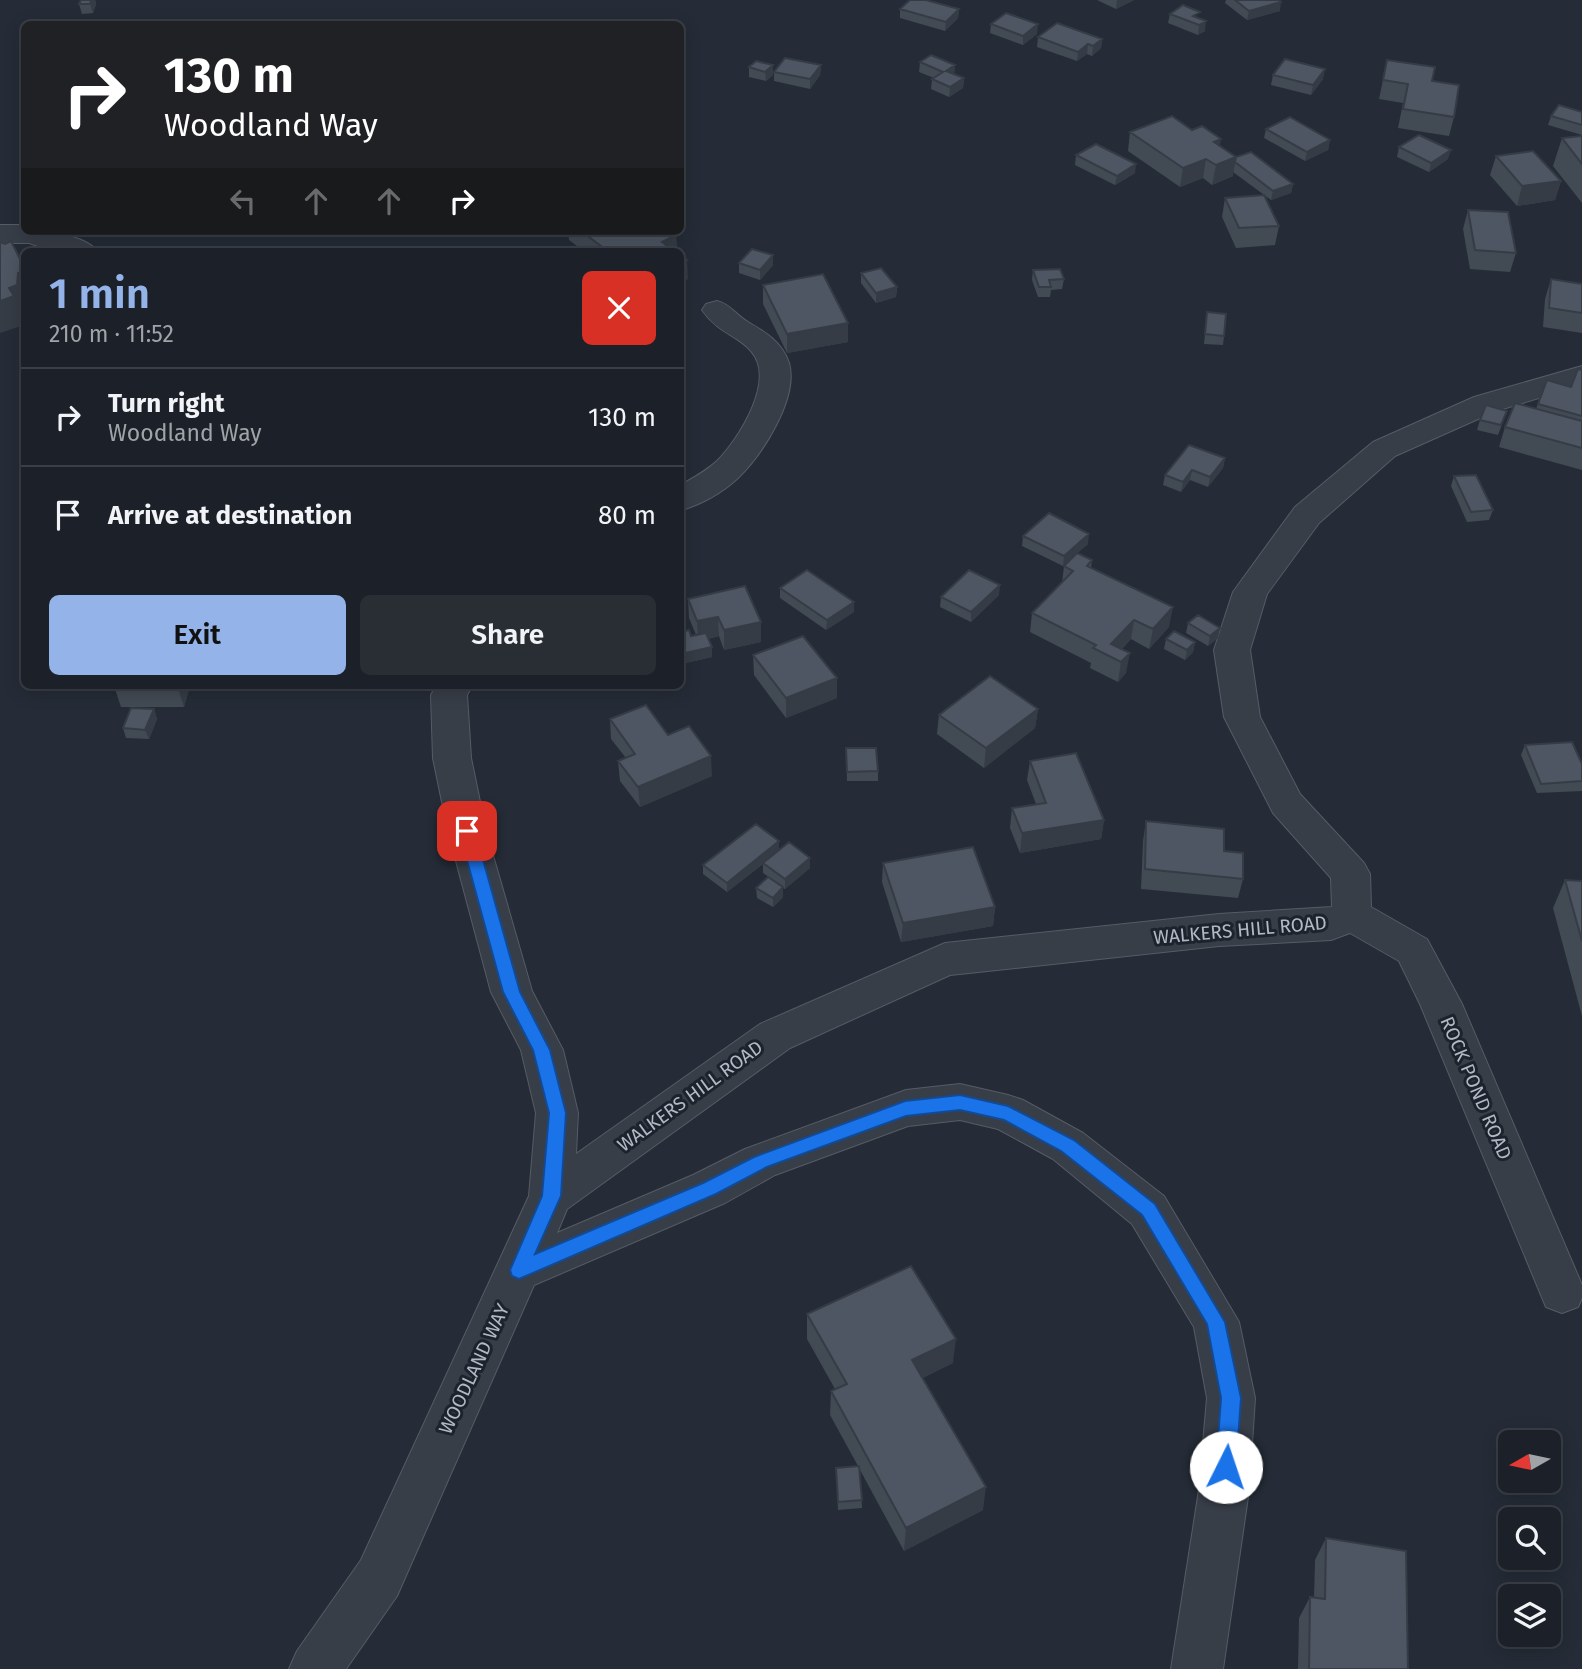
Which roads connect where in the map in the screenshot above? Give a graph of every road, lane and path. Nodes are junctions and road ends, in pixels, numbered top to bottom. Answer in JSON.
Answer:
{"nodes":[{"id":1,"x":0,"y":234,"type":"edge"},
{"id":2,"x":21,"y":234,"type":"edge"},
{"id":3,"x":37,"y":235,"type":"edge"},
{"id":4,"x":74,"y":248,"type":"edge"},
{"id":5,"x":718,"y":310,"type":"dead end"},
{"id":6,"x":1582,"y":375,"type":"edge"},
{"id":7,"x":684,"y":497,"type":"edge"},
{"id":8,"x":452,"y":689,"type":"edge"},
{"id":9,"x":1352,"y":915,"type":"junction"},
{"id":10,"x":551,"y":1196,"type":"junction"},
{"id":11,"x":519,"y":1270,"type":"junction"},
{"id":12,"x":1562,"y":1292,"type":"dead end"},
{"id":13,"x":315,"y":1669,"type":"edge"},
{"id":14,"x":1197,"y":1669,"type":"edge"}],
"edges":[{"from":1,"to":2,"type":"street"},
{"from":3,"to":4,"type":"street"},
{"from":5,"to":7,"type":"street"},
{"from":6,"to":9,"type":"street","name":"WALKERS HILL ROAD"},
{"from":8,"to":10,"type":"street","name":"WOODLAND WAY"},
{"from":9,"to":10,"type":"street","name":"WALKERS HILL ROAD"},
{"from":9,"to":12,"type":"street","name":"ROCK POND ROAD"},
{"from":10,"to":11,"type":"street","name":"WOODLAND WAY"},
{"from":11,"to":13,"type":"street","name":"WOODLAND WAY"},
{"from":11,"to":14,"type":"street"}]}
